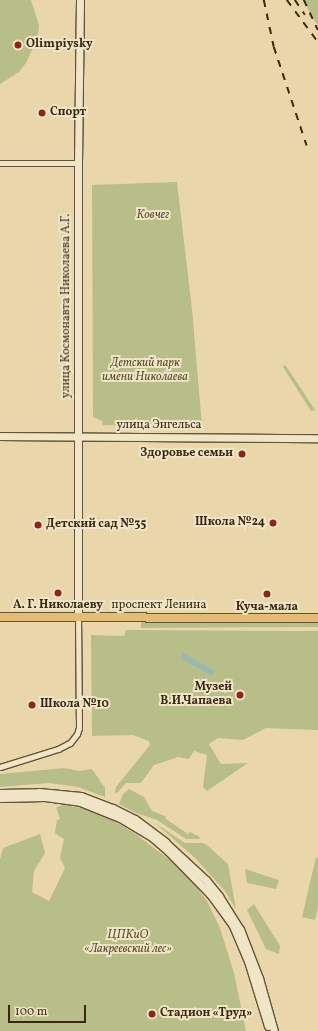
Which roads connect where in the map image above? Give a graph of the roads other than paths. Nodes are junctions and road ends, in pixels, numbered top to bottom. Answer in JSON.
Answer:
{"nodes":[{"id":1,"x":80,"y":0,"type":"edge"},
{"id":2,"x":0,"y":163,"type":"edge"},
{"id":3,"x":78,"y":163,"type":"junction"},
{"id":4,"x":0,"y":436,"type":"edge"},
{"id":5,"x":79,"y":436,"type":"junction"},
{"id":6,"x":318,"y":438,"type":"edge"},
{"id":7,"x":0,"y":612,"type":"edge"},
{"id":8,"x":318,"y":613,"type":"edge"},
{"id":9,"x":78,"y":615,"type":"junction"},
{"id":10,"x":0,"y":617,"type":"edge"},
{"id":11,"x":318,"y":618,"type":"edge"},
{"id":12,"x":0,"y":766,"type":"edge"},
{"id":13,"x":0,"y":793,"type":"edge"},
{"id":14,"x":0,"y":798,"type":"edge"},
{"id":15,"x":269,"y":1031,"type":"edge"},
{"id":16,"x":274,"y":1031,"type":"edge"}],
"edges":[{"from":1,"to":3,"type":"street","name":"улица Космонавта Николаева А.Г."},
{"from":2,"to":3,"type":"street"},
{"from":3,"to":5,"type":"street","name":"улица Космонавта Николаева А.Г."},
{"from":4,"to":5,"type":"street","name":"улица Энгельса"},
{"from":5,"to":6,"type":"street","name":"улица Энгельса"},
{"from":5,"to":9,"type":"street","name":"улица Космонавта Николаева А.Г."},
{"from":7,"to":9,"type":"main road","name":"проспект Ленина"},
{"from":8,"to":9,"type":"main road","name":"проспект Ленина"},
{"from":9,"to":10,"type":"main road","name":"проспект Ленина"},
{"from":9,"to":11,"type":"main road","name":"проспект Ленина"},
{"from":9,"to":12,"type":"street","name":"улица Космонавта Николаева А.Г."},
{"from":13,"to":16,"type":"street"},
{"from":14,"to":15,"type":"street"}]}
